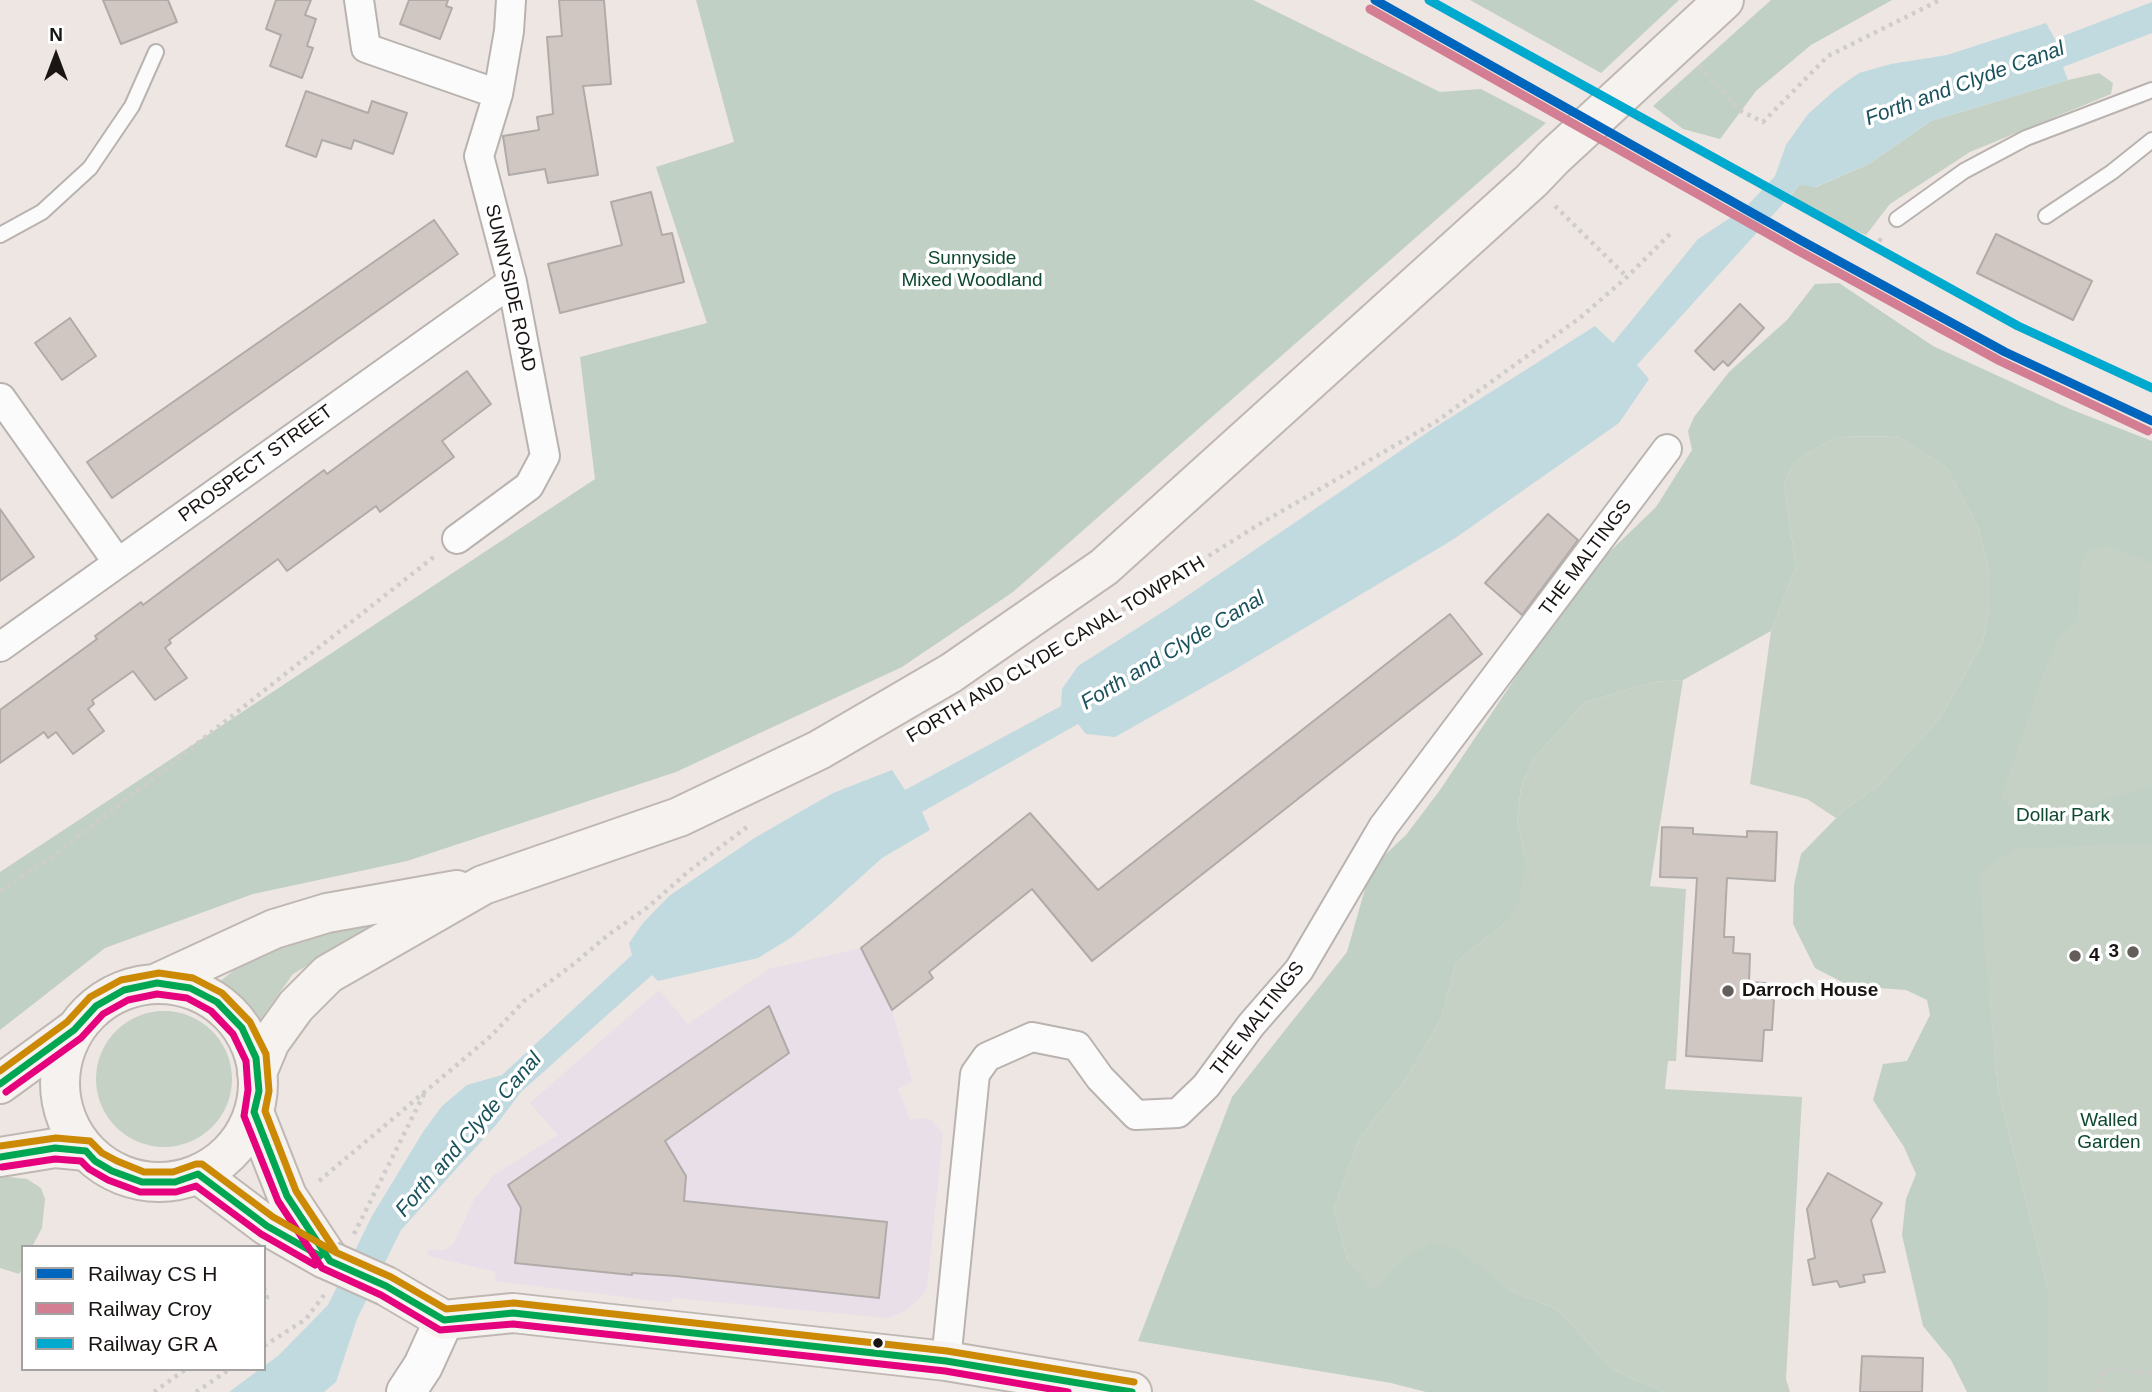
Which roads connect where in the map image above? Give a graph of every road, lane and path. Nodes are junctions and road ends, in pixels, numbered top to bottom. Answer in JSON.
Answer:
{"nodes":[{"id":1,"x":359,"y":0,"type":"edge"},
{"id":2,"x":511,"y":0,"type":"edge"},
{"id":3,"x":1724,"y":0,"type":"edge"},
{"id":4,"x":1940,"y":0,"type":"edge"},
{"id":5,"x":1676,"y":44,"type":"junction"},
{"id":6,"x":156,"y":52,"type":"dead end"},
{"id":7,"x":2152,"y":90,"type":"edge"},
{"id":8,"x":498,"y":94,"type":"junction"},
{"id":9,"x":2152,"y":140,"type":"edge"},
{"id":10,"x":1542,"y":169,"type":"junction"},
{"id":11,"x":2046,"y":216,"type":"dead end"},
{"id":12,"x":1897,"y":219,"type":"dead end"},
{"id":13,"x":1671,"y":233,"type":"dead end"},
{"id":14,"x":0,"y":235,"type":"edge"},
{"id":15,"x":1627,"y":276,"type":"junction"},
{"id":16,"x":512,"y":282,"type":"junction"},
{"id":17,"x":1,"y":398,"type":"edge"},
{"id":18,"x":9,"y":428,"type":"edge"},
{"id":19,"x":1667,"y":449,"type":"dead end"},
{"id":20,"x":457,"y":538,"type":"joint"},
{"id":21,"x":118,"y":563,"type":"junction"},
{"id":22,"x":0,"y":647,"type":"edge"},
{"id":23,"x":965,"y":708,"type":"dead end"},
{"id":24,"x":759,"y":818,"type":"dead end"},
{"id":25,"x":483,"y":885,"type":"junction"},
{"id":26,"x":0,"y":891,"type":"edge"},
{"id":27,"x":157,"y":983,"type":"junction"},
{"id":28,"x":75,"y":1030,"type":"junction"},
{"id":29,"x":257,"y":1073,"type":"junction"},
{"id":30,"x":0,"y":1084,"type":"edge"},
{"id":31,"x":427,"y":1087,"type":"junction"},
{"id":32,"x":254,"y":1112,"type":"junction"},
{"id":33,"x":86,"y":1151,"type":"junction"},
{"id":34,"x":0,"y":1157,"type":"edge"},
{"id":35,"x":198,"y":1174,"type":"junction"},
{"id":36,"x":287,"y":1196,"type":"junction"},
{"id":37,"x":337,"y":1264,"type":"junction"},
{"id":38,"x":444,"y":1320,"type":"junction"},
{"id":39,"x":266,"y":1345,"type":"edge"},
{"id":40,"x":946,"y":1361,"type":"junction"},
{"id":41,"x":183,"y":1371,"type":"edge"},
{"id":42,"x":227,"y":1371,"type":"edge"},
{"id":43,"x":2152,"y":1373,"type":"edge"},
{"id":44,"x":154,"y":1392,"type":"edge"},
{"id":45,"x":196,"y":1392,"type":"edge"},
{"id":46,"x":406,"y":1392,"type":"edge"},
{"id":47,"x":1132,"y":1392,"type":"edge"},
{"id":48,"x":2098,"y":1392,"type":"edge"}],
"edges":[{"from":1,"to":8,"type":"street"},
{"from":2,"to":8,"type":"street","name":"SUNNYSIDE ROAD"},
{"from":3,"to":5,"type":"main road"},
{"from":4,"to":5,"type":"path"},
{"from":5,"to":10,"type":"main road"},
{"from":6,"to":14,"type":"lane"},
{"from":7,"to":12,"type":"lane"},
{"from":8,"to":16,"type":"street","name":"SUNNYSIDE ROAD"},
{"from":9,"to":11,"type":"lane"},
{"from":10,"to":15,"type":"path"},
{"from":10,"to":25,"type":"main road"},
{"from":13,"to":15,"type":"path","name":"FORTH AND CLYDE CANAL TOWPATH"},
{"from":15,"to":23,"type":"path","name":"FORTH AND CLYDE CANAL TOWPATH"},
{"from":16,"to":20,"type":"street","name":"SUNNYSIDE ROAD"},
{"from":16,"to":21,"type":"street","name":"PROSPECT STREET"},
{"from":17,"to":18,"type":"street"},
{"from":18,"to":21,"type":"street"},
{"from":19,"to":40,"type":"street","name":"THE MALTINGS"},
{"from":20,"to":26,"type":"path"},
{"from":21,"to":22,"type":"street","name":"PROSPECT STREET"},
{"from":24,"to":31,"type":"path"},
{"from":25,"to":27,"type":"main road"},
{"from":25,"to":29,"type":"main road"},
{"from":27,"to":28,"type":"main road"},
{"from":27,"to":29,"type":"main road"},
{"from":28,"to":30,"type":"main road"},
{"from":28,"to":33,"type":"main road"},
{"from":29,"to":32,"type":"main road"},
{"from":31,"to":36,"type":"path"},
{"from":31,"to":37,"type":"path"},
{"from":32,"to":35,"type":"main road"},
{"from":32,"to":36,"type":"main road"},
{"from":33,"to":34,"type":"main road"},
{"from":33,"to":35,"type":"main road"},
{"from":35,"to":37,"type":"main road"},
{"from":36,"to":37,"type":"main road"},
{"from":37,"to":38,"type":"main road","bridge":true},
{"from":37,"to":39,"type":"path"},
{"from":38,"to":40,"type":"main road"},
{"from":38,"to":46,"type":"main road"},
{"from":40,"to":47,"type":"main road"},
{"from":41,"to":44,"type":"path"},
{"from":42,"to":45,"type":"path"},
{"from":43,"to":48,"type":"path"}]}
